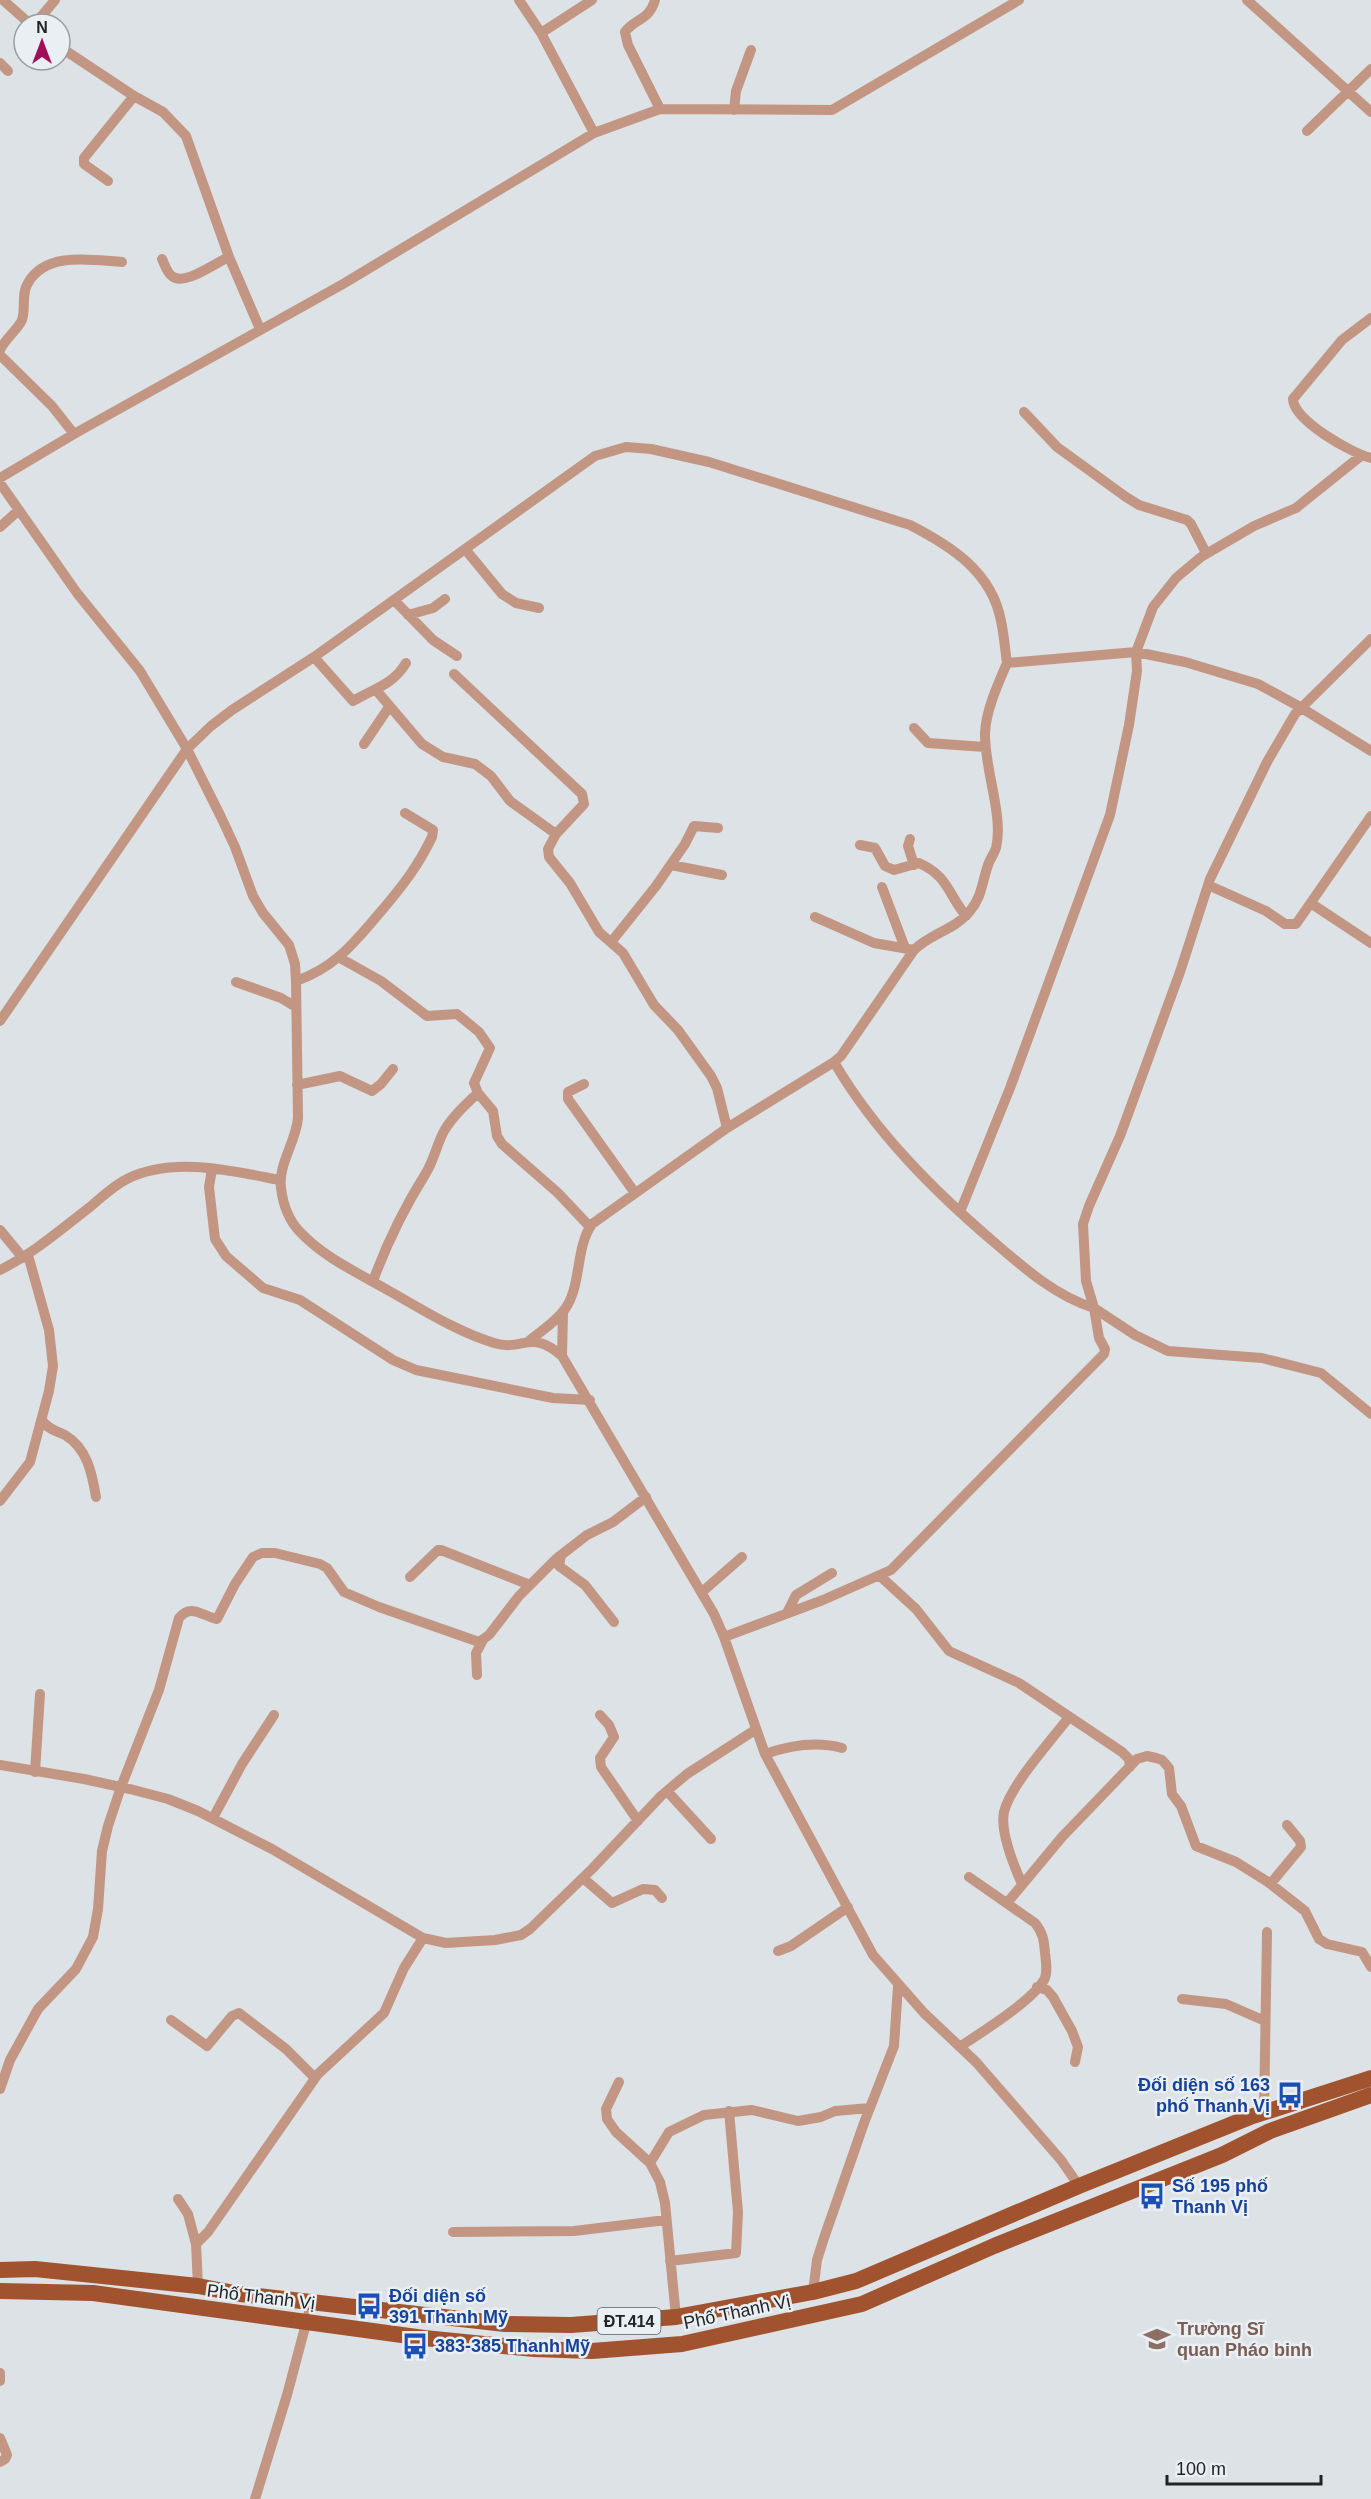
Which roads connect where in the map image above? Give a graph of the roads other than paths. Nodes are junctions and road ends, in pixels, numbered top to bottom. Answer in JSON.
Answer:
{"nodes":[{"id":1,"x":3,"y":0,"type":"edge"},
{"id":2,"x":55,"y":0,"type":"edge"},
{"id":3,"x":519,"y":0,"type":"edge"},
{"id":4,"x":592,"y":0,"type":"edge"},
{"id":5,"x":655,"y":0,"type":"edge"},
{"id":6,"x":1019,"y":0,"type":"edge"},
{"id":7,"x":1247,"y":0,"type":"edge"},
{"id":8,"x":18,"y":12,"type":"edge"},
{"id":9,"x":44,"y":12,"type":"edge"},
{"id":10,"x":541,"y":33,"type":"junction"},
{"id":11,"x":751,"y":50,"type":"dead end"},
{"id":12,"x":72,"y":55,"type":"edge"},
{"id":13,"x":1371,"y":69,"type":"edge"},
{"id":14,"x":1347,"y":89,"type":"junction"},
{"id":15,"x":134,"y":96,"type":"junction"},
{"id":16,"x":660,"y":109,"type":"junction"},
{"id":17,"x":734,"y":110,"type":"junction"},
{"id":18,"x":1371,"y":112,"type":"edge"},
{"id":19,"x":1307,"y":131,"type":"dead end"},
{"id":20,"x":594,"y":133,"type":"junction"},
{"id":21,"x":108,"y":181,"type":"dead end"},
{"id":22,"x":230,"y":257,"type":"junction"},
{"id":23,"x":162,"y":260,"type":"dead end"},
{"id":24,"x":123,"y":262,"type":"dead end"},
{"id":25,"x":1371,"y":318,"type":"edge"},
{"id":26,"x":260,"y":328,"type":"junction"},
{"id":27,"x":0,"y":350,"type":"edge"},
{"id":28,"x":0,"y":355,"type":"edge"},
{"id":29,"x":1024,"y":412,"type":"dead end"},
{"id":30,"x":74,"y":434,"type":"junction"},
{"id":31,"x":1366,"y":456,"type":"edge"},
{"id":32,"x":0,"y":478,"type":"edge"},
{"id":33,"x":0,"y":483,"type":"edge"},
{"id":34,"x":19,"y":510,"type":"junction"},
{"id":35,"x":0,"y":527,"type":"edge"},
{"id":36,"x":1204,"y":547,"type":"junction"},
{"id":37,"x":465,"y":549,"type":"junction"},
{"id":38,"x":445,"y":599,"type":"dead end"},
{"id":39,"x":393,"y":600,"type":"junction"},
{"id":40,"x":539,"y":608,"type":"dead end"},
{"id":41,"x":408,"y":615,"type":"junction"},
{"id":42,"x":1371,"y":639,"type":"edge"},
{"id":43,"x":1136,"y":652,"type":"junction"},
{"id":44,"x":457,"y":656,"type":"dead end"},
{"id":45,"x":314,"y":657,"type":"junction"},
{"id":46,"x":406,"y":663,"type":"dead end"},
{"id":47,"x":1007,"y":663,"type":"junction"},
{"id":48,"x":454,"y":674,"type":"dead end"},
{"id":49,"x":376,"y":690,"type":"junction"},
{"id":50,"x":390,"y":707,"type":"junction"},
{"id":51,"x":1300,"y":707,"type":"junction"},
{"id":52,"x":914,"y":728,"type":"dead end"},
{"id":53,"x":364,"y":744,"type":"dead end"},
{"id":54,"x":985,"y":747,"type":"junction"},
{"id":55,"x":187,"y":748,"type":"junction"},
{"id":56,"x":1371,"y":751,"type":"edge"},
{"id":57,"x":405,"y":813,"type":"dead end"},
{"id":58,"x":1371,"y":816,"type":"edge"},
{"id":59,"x":718,"y":828,"type":"dead end"},
{"id":60,"x":556,"y":834,"type":"junction"},
{"id":61,"x":910,"y":839,"type":"dead end"},
{"id":62,"x":860,"y":845,"type":"dead end"},
{"id":63,"x":671,"y":865,"type":"junction"},
{"id":64,"x":914,"y":865,"type":"junction"},
{"id":65,"x":722,"y":875,"type":"dead end"},
{"id":66,"x":1208,"y":885,"type":"junction"},
{"id":67,"x":882,"y":887,"type":"dead end"},
{"id":68,"x":1312,"y":904,"type":"junction"},
{"id":69,"x":966,"y":916,"type":"junction"},
{"id":70,"x":815,"y":917,"type":"dead end"},
{"id":71,"x":612,"y":941,"type":"junction"},
{"id":72,"x":1371,"y":943,"type":"edge"},
{"id":73,"x":910,"y":949,"type":"junction"},
{"id":74,"x":340,"y":958,"type":"junction"},
{"id":75,"x":296,"y":981,"type":"junction"},
{"id":76,"x":236,"y":982,"type":"dead end"},
{"id":77,"x":296,"y":1006,"type":"junction"},
{"id":78,"x":0,"y":1021,"type":"edge"},
{"id":79,"x":834,"y":1062,"type":"junction"},
{"id":80,"x":393,"y":1068,"type":"dead end"},
{"id":81,"x":584,"y":1084,"type":"dead end"},
{"id":82,"x":297,"y":1085,"type":"junction"},
{"id":83,"x":478,"y":1093,"type":"junction"},
{"id":84,"x":727,"y":1128,"type":"junction"},
{"id":85,"x":212,"y":1169,"type":"junction"},
{"id":86,"x":280,"y":1180,"type":"junction"},
{"id":87,"x":635,"y":1193,"type":"junction"},
{"id":88,"x":960,"y":1212,"type":"junction"},
{"id":89,"x":590,"y":1227,"type":"junction"},
{"id":90,"x":0,"y":1230,"type":"edge"},
{"id":91,"x":25,"y":1257,"type":"junction"},
{"id":92,"x":0,"y":1270,"type":"edge"},
{"id":93,"x":373,"y":1281,"type":"junction"},
{"id":94,"x":1094,"y":1308,"type":"junction"},
{"id":95,"x":562,"y":1312,"type":"junction"},
{"id":96,"x":529,"y":1341,"type":"junction"},
{"id":97,"x":562,"y":1356,"type":"junction"},
{"id":98,"x":590,"y":1400,"type":"junction"},
{"id":99,"x":1371,"y":1414,"type":"edge"},
{"id":100,"x":42,"y":1420,"type":"junction"},
{"id":101,"x":96,"y":1497,"type":"dead end"},
{"id":102,"x":646,"y":1497,"type":"junction"},
{"id":103,"x":0,"y":1501,"type":"edge"},
{"id":104,"x":561,"y":1555,"type":"junction"},
{"id":105,"x":742,"y":1557,"type":"dead end"},
{"id":106,"x":832,"y":1573,"type":"dead end"},
{"id":107,"x":880,"y":1576,"type":"junction"},
{"id":108,"x":410,"y":1577,"type":"dead end"},
{"id":109,"x":530,"y":1585,"type":"junction"},
{"id":110,"x":702,"y":1592,"type":"junction"},
{"id":111,"x":787,"y":1613,"type":"junction"},
{"id":112,"x":614,"y":1622,"type":"dead end"},
{"id":113,"x":724,"y":1637,"type":"junction"},
{"id":114,"x":483,"y":1640,"type":"junction"},
{"id":115,"x":477,"y":1675,"type":"dead end"},
{"id":116,"x":40,"y":1694,"type":"dead end"},
{"id":117,"x":274,"y":1715,"type":"dead end"},
{"id":118,"x":600,"y":1715,"type":"dead end"},
{"id":119,"x":1070,"y":1717,"type":"junction"},
{"id":120,"x":755,"y":1730,"type":"junction"},
{"id":121,"x":842,"y":1748,"type":"dead end"},
{"id":122,"x":765,"y":1754,"type":"junction"},
{"id":123,"x":0,"y":1765,"type":"edge"},
{"id":124,"x":1130,"y":1767,"type":"junction"},
{"id":125,"x":34,"y":1772,"type":"junction"},
{"id":126,"x":121,"y":1787,"type":"junction"},
{"id":127,"x":667,"y":1791,"type":"junction"},
{"id":128,"x":213,"y":1818,"type":"junction"},
{"id":129,"x":638,"y":1821,"type":"junction"},
{"id":130,"x":1287,"y":1825,"type":"dead end"},
{"id":131,"x":711,"y":1839,"type":"dead end"},
{"id":132,"x":969,"y":1876,"type":"dead end"},
{"id":133,"x":583,"y":1878,"type":"junction"},
{"id":134,"x":1268,"y":1882,"type":"junction"},
{"id":135,"x":1022,"y":1884,"type":"junction"},
{"id":136,"x":662,"y":1898,"type":"dead end"},
{"id":137,"x":1007,"y":1903,"type":"junction"},
{"id":138,"x":848,"y":1907,"type":"junction"},
{"id":139,"x":1267,"y":1932,"type":"dead end"},
{"id":140,"x":423,"y":1938,"type":"junction"},
{"id":141,"x":778,"y":1951,"type":"dead end"},
{"id":142,"x":1371,"y":1967,"type":"edge"},
{"id":143,"x":898,"y":1986,"type":"junction"},
{"id":144,"x":1037,"y":1987,"type":"junction"},
{"id":145,"x":1182,"y":2000,"type":"dead end"},
{"id":146,"x":171,"y":2020,"type":"dead end"},
{"id":147,"x":1265,"y":2021,"type":"junction"},
{"id":148,"x":961,"y":2046,"type":"junction"},
{"id":149,"x":1076,"y":2062,"type":"dead end"},
{"id":150,"x":315,"y":2078,"type":"junction"},
{"id":151,"x":1371,"y":2078,"type":"edge"},
{"id":152,"x":619,"y":2082,"type":"dead end"},
{"id":153,"x":0,"y":2089,"type":"edge"},
{"id":154,"x":1371,"y":2095,"type":"edge"},
{"id":155,"x":870,"y":2108,"type":"junction"},
{"id":156,"x":729,"y":2111,"type":"junction"},
{"id":157,"x":1264,"y":2114,"type":"junction"},
{"id":158,"x":650,"y":2163,"type":"junction"},
{"id":159,"x":1079,"y":2186,"type":"junction"},
{"id":160,"x":178,"y":2199,"type":"dead end"},
{"id":161,"x":666,"y":2220,"type":"junction"},
{"id":162,"x":453,"y":2232,"type":"dead end"},
{"id":163,"x":196,"y":2244,"type":"junction"},
{"id":164,"x":670,"y":2261,"type":"junction"},
{"id":165,"x":0,"y":2270,"type":"edge"},
{"id":166,"x":198,"y":2286,"type":"junction"},
{"id":167,"x":0,"y":2291,"type":"edge"},
{"id":168,"x":813,"y":2292,"type":"junction"},
{"id":169,"x":312,"y":2301,"type":"junction"},
{"id":170,"x":676,"y":2317,"type":"junction"},
{"id":171,"x":306,"y":2322,"type":"junction"},
{"id":172,"x":0,"y":2373,"type":"edge"},
{"id":173,"x":0,"y":2381,"type":"edge"},
{"id":174,"x":0,"y":2438,"type":"edge"},
{"id":175,"x":0,"y":2462,"type":"edge"},
{"id":176,"x":255,"y":2499,"type":"edge"}],
"edges":[{"from":1,"to":8,"type":"street"},
{"from":2,"to":9,"type":"street"},
{"from":3,"to":10,"type":"street"},
{"from":4,"to":10,"type":"street"},
{"from":5,"to":16,"type":"street"},
{"from":6,"to":17,"type":"street"},
{"from":7,"to":14,"type":"street"},
{"from":10,"to":20,"type":"street"},
{"from":11,"to":17,"type":"street"},
{"from":12,"to":15,"type":"street"},
{"from":13,"to":14,"type":"street"},
{"from":14,"to":18,"type":"street"},
{"from":14,"to":19,"type":"street"},
{"from":15,"to":21,"type":"street"},
{"from":15,"to":22,"type":"street"},
{"from":16,"to":17,"type":"street"},
{"from":16,"to":20,"type":"street"},
{"from":20,"to":26,"type":"street"},
{"from":22,"to":23,"type":"street"},
{"from":22,"to":26,"type":"street"},
{"from":24,"to":27,"type":"street"},
{"from":25,"to":31,"type":"street"},
{"from":26,"to":30,"type":"street"},
{"from":28,"to":30,"type":"street"},
{"from":29,"to":36,"type":"street"},
{"from":30,"to":32,"type":"street"},
{"from":31,"to":36,"type":"street"},
{"from":33,"to":34,"type":"street"},
{"from":34,"to":35,"type":"street"},
{"from":34,"to":55,"type":"street"},
{"from":36,"to":43,"type":"street"},
{"from":37,"to":39,"type":"street"},
{"from":37,"to":40,"type":"street"},
{"from":37,"to":47,"type":"street"},
{"from":38,"to":41,"type":"street"},
{"from":39,"to":41,"type":"street"},
{"from":39,"to":45,"type":"street"},
{"from":41,"to":44,"type":"street"},
{"from":42,"to":51,"type":"street"},
{"from":43,"to":47,"type":"street"},
{"from":43,"to":51,"type":"street"},
{"from":43,"to":88,"type":"street"},
{"from":45,"to":49,"type":"street"},
{"from":45,"to":55,"type":"street"},
{"from":46,"to":49,"type":"street"},
{"from":47,"to":54,"type":"street"},
{"from":48,"to":60,"type":"street"},
{"from":49,"to":50,"type":"street"},
{"from":50,"to":53,"type":"street"},
{"from":50,"to":60,"type":"street"},
{"from":51,"to":56,"type":"street"},
{"from":51,"to":66,"type":"street"},
{"from":52,"to":54,"type":"street"},
{"from":54,"to":69,"type":"street"},
{"from":55,"to":75,"type":"street"},
{"from":55,"to":78,"type":"street"},
{"from":57,"to":74,"type":"street"},
{"from":58,"to":68,"type":"street"},
{"from":59,"to":63,"type":"street"},
{"from":60,"to":71,"type":"street"},
{"from":61,"to":64,"type":"street"},
{"from":62,"to":64,"type":"street"},
{"from":63,"to":65,"type":"street"},
{"from":63,"to":71,"type":"street"},
{"from":64,"to":69,"type":"street"},
{"from":66,"to":68,"type":"street"},
{"from":66,"to":94,"type":"street"},
{"from":67,"to":73,"type":"street"},
{"from":68,"to":72,"type":"street"},
{"from":69,"to":73,"type":"street"},
{"from":70,"to":73,"type":"street"},
{"from":71,"to":84,"type":"street"},
{"from":73,"to":79,"type":"street"},
{"from":74,"to":75,"type":"street"},
{"from":74,"to":83,"type":"street"},
{"from":75,"to":77,"type":"street"},
{"from":76,"to":77,"type":"street"},
{"from":77,"to":82,"type":"street"},
{"from":79,"to":84,"type":"street"},
{"from":79,"to":88,"type":"street"},
{"from":80,"to":82,"type":"street"},
{"from":81,"to":87,"type":"street"},
{"from":82,"to":86,"type":"street"},
{"from":83,"to":89,"type":"street"},
{"from":83,"to":93,"type":"street"},
{"from":84,"to":87,"type":"street"},
{"from":85,"to":86,"type":"street"},
{"from":85,"to":91,"type":"street"},
{"from":85,"to":98,"type":"street"},
{"from":86,"to":93,"type":"street"},
{"from":87,"to":89,"type":"street"},
{"from":88,"to":94,"type":"street"},
{"from":89,"to":95,"type":"street"},
{"from":90,"to":91,"type":"street"},
{"from":91,"to":92,"type":"street"},
{"from":91,"to":100,"type":"street"},
{"from":93,"to":96,"type":"street"},
{"from":94,"to":99,"type":"street"},
{"from":94,"to":107,"type":"street"},
{"from":95,"to":96,"type":"street"},
{"from":95,"to":97,"type":"street"},
{"from":96,"to":97,"type":"street"},
{"from":97,"to":98,"type":"street"},
{"from":98,"to":102,"type":"street"},
{"from":100,"to":101,"type":"street"},
{"from":100,"to":103,"type":"street"},
{"from":102,"to":104,"type":"street"},
{"from":102,"to":110,"type":"street"},
{"from":104,"to":109,"type":"street"},
{"from":104,"to":112,"type":"street"},
{"from":105,"to":110,"type":"street"},
{"from":106,"to":111,"type":"street"},
{"from":107,"to":111,"type":"street"},
{"from":107,"to":119,"type":"street"},
{"from":108,"to":109,"type":"street"},
{"from":109,"to":114,"type":"street"},
{"from":110,"to":113,"type":"street"},
{"from":111,"to":113,"type":"street"},
{"from":113,"to":120,"type":"street"},
{"from":114,"to":115,"type":"street"},
{"from":114,"to":126,"type":"street"},
{"from":116,"to":125,"type":"street"},
{"from":117,"to":128,"type":"street"},
{"from":118,"to":129,"type":"street"},
{"from":119,"to":124,"type":"street"},
{"from":119,"to":135,"type":"street"},
{"from":120,"to":122,"type":"street"},
{"from":120,"to":127,"type":"street"},
{"from":121,"to":122,"type":"street"},
{"from":122,"to":138,"type":"street"},
{"from":123,"to":125,"type":"street"},
{"from":124,"to":134,"type":"street"},
{"from":124,"to":135,"type":"street"},
{"from":125,"to":126,"type":"street"},
{"from":126,"to":128,"type":"street"},
{"from":126,"to":153,"type":"street"},
{"from":127,"to":129,"type":"street"},
{"from":127,"to":131,"type":"street"},
{"from":128,"to":140,"type":"street"},
{"from":129,"to":133,"type":"street"},
{"from":130,"to":134,"type":"street"},
{"from":132,"to":137,"type":"street"},
{"from":133,"to":136,"type":"street"},
{"from":133,"to":140,"type":"street"},
{"from":134,"to":142,"type":"street"},
{"from":135,"to":137,"type":"street"},
{"from":137,"to":144,"type":"street"},
{"from":138,"to":141,"type":"street"},
{"from":138,"to":143,"type":"street"},
{"from":139,"to":147,"type":"street"},
{"from":140,"to":150,"type":"street"},
{"from":143,"to":148,"type":"street"},
{"from":143,"to":155,"type":"street"},
{"from":144,"to":148,"type":"street"},
{"from":144,"to":149,"type":"street"},
{"from":145,"to":147,"type":"street"},
{"from":146,"to":150,"type":"street"},
{"from":147,"to":157,"type":"street"},
{"from":148,"to":159,"type":"street"},
{"from":150,"to":163,"type":"street"},
{"from":151,"to":157,"type":"main road","name":"Phố Thanh Vị","number":"ĐT.414"},
{"from":152,"to":158,"type":"street"},
{"from":154,"to":171,"type":"main road","name":"Phố Thanh Vị"},
{"from":155,"to":156,"type":"street"},
{"from":155,"to":168,"type":"street"},
{"from":156,"to":158,"type":"street"},
{"from":156,"to":164,"type":"street"},
{"from":157,"to":159,"type":"main road","name":"Phố Thanh Vị","number":"ĐT.414"},
{"from":158,"to":161,"type":"street"},
{"from":159,"to":168,"type":"main road","name":"Phố Thanh Vị","number":"ĐT.414"},
{"from":160,"to":163,"type":"street"},
{"from":161,"to":162,"type":"street"},
{"from":161,"to":164,"type":"street"},
{"from":163,"to":166,"type":"street"},
{"from":164,"to":170,"type":"street"},
{"from":165,"to":166,"type":"main road","name":"Phố Thanh Vị","number":"ĐT.414"},
{"from":166,"to":169,"type":"main road","name":"Phố Thanh Vị","number":"ĐT.414"},
{"from":167,"to":171,"type":"main road","name":"Phố Thanh Vị"},
{"from":168,"to":170,"type":"main road","name":"Phố Thanh Vị","number":"ĐT.414"},
{"from":169,"to":170,"type":"main road","name":"Phố Thanh Vị","number":"ĐT.414"},
{"from":169,"to":171,"type":"street"},
{"from":171,"to":176,"type":"street"},
{"from":172,"to":173,"type":"street"},
{"from":174,"to":175,"type":"street"}]}
